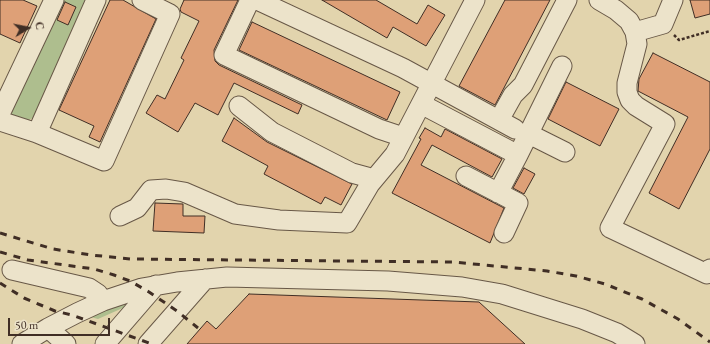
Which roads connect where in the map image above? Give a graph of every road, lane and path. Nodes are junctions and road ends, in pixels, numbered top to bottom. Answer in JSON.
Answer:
{"nodes":[{"id":1,"x":54,"y":0,"type":"edge"},
{"id":2,"x":96,"y":0,"type":"edge"},
{"id":3,"x":142,"y":0,"type":"edge"},
{"id":4,"x":250,"y":0,"type":"edge"},
{"id":5,"x":257,"y":0,"type":"edge"},
{"id":6,"x":475,"y":0,"type":"edge"},
{"id":7,"x":567,"y":0,"type":"edge"},
{"id":8,"x":599,"y":0,"type":"edge"},
{"id":9,"x":673,"y":0,"type":"edge"},
{"id":10,"x":663,"y":24,"type":"junction"},
{"id":11,"x":710,"y":31,"type":"edge"},
{"id":12,"x":635,"y":32,"type":"junction"},
{"id":13,"x":562,"y":66,"type":"dead end"},
{"id":14,"x":432,"y":83,"type":"junction"},
{"id":15,"x":421,"y":104,"type":"junction"},
{"id":16,"x":239,"y":106,"type":"dead end"},
{"id":17,"x":0,"y":114,"type":"edge"},
{"id":18,"x":0,"y":121,"type":"edge"},
{"id":19,"x":514,"y":128,"type":"junction"},
{"id":20,"x":37,"y":133,"type":"junction"},
{"id":21,"x":404,"y":137,"type":"junction"},
{"id":22,"x":565,"y":152,"type":"dead end"},
{"id":23,"x":518,"y":155,"type":"junction"},
{"id":24,"x":466,"y":176,"type":"dead end"},
{"id":25,"x":374,"y":179,"type":"junction"},
{"id":26,"x":498,"y":193,"type":"junction"},
{"id":27,"x":120,"y":216,"type":"dead end"},
{"id":28,"x":504,"y":233,"type":"dead end"},
{"id":29,"x":710,"y":269,"type":"edge"},
{"id":30,"x":12,"y":270,"type":"dead end"},
{"id":31,"x":205,"y":279,"type":"junction"},
{"id":32,"x":156,"y":285,"type":"junction"},
{"id":33,"x":103,"y":301,"type":"junction"},
{"id":34,"x":48,"y":328,"type":"junction"},
{"id":35,"x":22,"y":344,"type":"edge"},
{"id":36,"x":66,"y":344,"type":"edge"},
{"id":37,"x":105,"y":344,"type":"edge"},
{"id":38,"x":148,"y":344,"type":"edge"},
{"id":39,"x":635,"y":344,"type":"edge"}],
"edges":[{"from":1,"to":17,"type":"street"},
{"from":2,"to":20,"type":"street"},
{"from":3,"to":20,"type":"street"},
{"from":4,"to":21,"type":"street"},
{"from":5,"to":14,"type":"street"},
{"from":6,"to":14,"type":"street"},
{"from":7,"to":19,"type":"street"},
{"from":8,"to":12,"type":"street"},
{"from":9,"to":10,"type":"street"},
{"from":10,"to":11,"type":"path"},
{"from":10,"to":12,"type":"street"},
{"from":12,"to":29,"type":"street"},
{"from":13,"to":19,"type":"street"},
{"from":14,"to":15,"type":"street"},
{"from":14,"to":19,"type":"street"},
{"from":15,"to":21,"type":"street"},
{"from":15,"to":23,"type":"street"},
{"from":16,"to":25,"type":"street"},
{"from":18,"to":20,"type":"street"},
{"from":19,"to":22,"type":"street"},
{"from":19,"to":23,"type":"street"},
{"from":21,"to":25,"type":"street"},
{"from":23,"to":26,"type":"street"},
{"from":24,"to":26,"type":"street"},
{"from":25,"to":27,"type":"street"},
{"from":26,"to":28,"type":"street"},
{"from":30,"to":33,"type":"street"},
{"from":31,"to":32,"type":"street"},
{"from":31,"to":38,"type":"street"},
{"from":31,"to":39,"type":"street"},
{"from":32,"to":33,"type":"street"},
{"from":32,"to":37,"type":"street"},
{"from":33,"to":34,"type":"street"},
{"from":34,"to":35,"type":"street"},
{"from":34,"to":36,"type":"street"}]}
